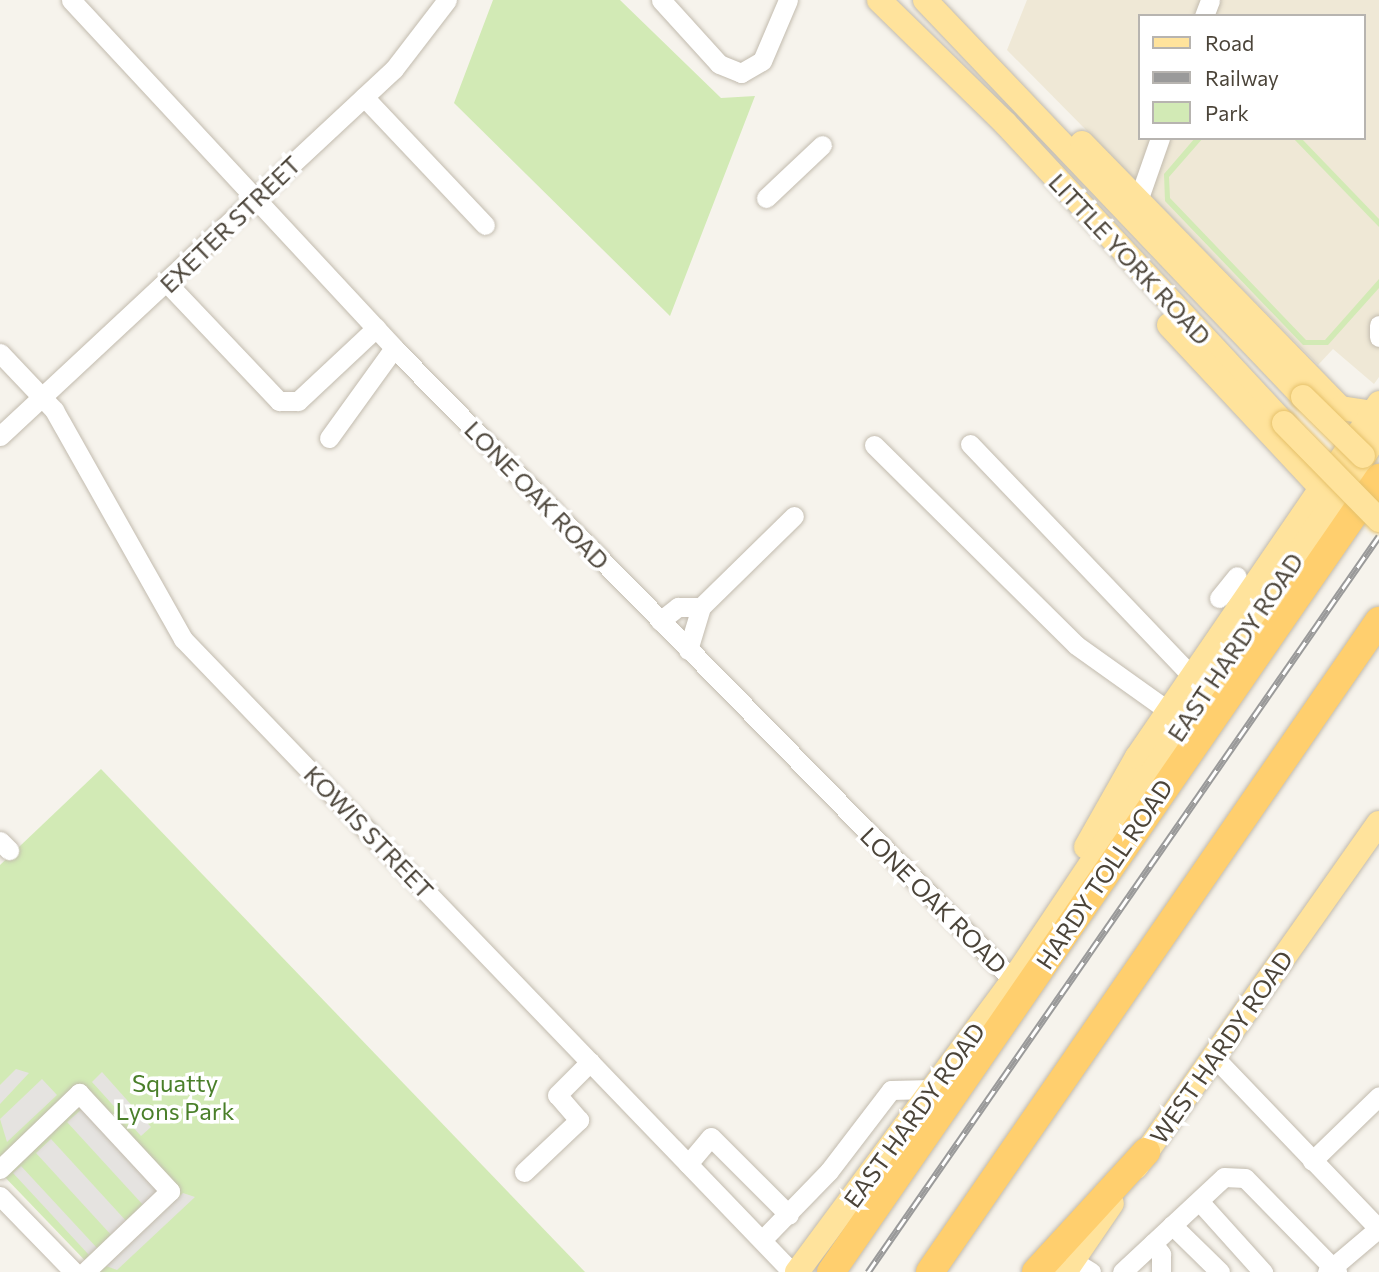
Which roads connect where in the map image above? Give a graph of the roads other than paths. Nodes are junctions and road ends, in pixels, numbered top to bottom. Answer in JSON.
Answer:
{"nodes":[{"id":1,"x":71,"y":0,"type":"edge"},
{"id":2,"x":447,"y":0,"type":"edge"},
{"id":3,"x":660,"y":0,"type":"edge"},
{"id":4,"x":788,"y":0,"type":"edge"},
{"id":5,"x":879,"y":0,"type":"edge"},
{"id":6,"x":925,"y":0,"type":"edge"},
{"id":7,"x":1002,"y":78,"type":"junction"},
{"id":8,"x":364,"y":97,"type":"junction"},
{"id":9,"x":980,"y":98,"type":"junction"},
{"id":10,"x":1024,"y":102,"type":"junction"},
{"id":11,"x":1005,"y":123,"type":"junction"},
{"id":12,"x":1159,"y":140,"type":"edge"},
{"id":13,"x":822,"y":145,"type":"dead end"},
{"id":14,"x":766,"y":198,"type":"dead end"},
{"id":15,"x":1139,"y":198,"type":"junction"},
{"id":16,"x":257,"y":199,"type":"junction"},
{"id":17,"x":485,"y":225,"type":"dead end"},
{"id":18,"x":167,"y":284,"type":"junction"},
{"id":19,"x":1379,"y":325,"type":"edge"},
{"id":20,"x":376,"y":328,"type":"junction"},
{"id":21,"x":1379,"y":337,"type":"edge"},
{"id":22,"x":394,"y":348,"type":"junction"},
{"id":23,"x":0,"y":352,"type":"edge"},
{"id":24,"x":1328,"y":394,"type":"junction"},
{"id":25,"x":43,"y":399,"type":"junction"},
{"id":26,"x":1377,"y":416,"type":"edge"},
{"id":27,"x":0,"y":436,"type":"edge"},
{"id":28,"x":329,"y":438,"type":"dead end"},
{"id":29,"x":970,"y":444,"type":"dead end"},
{"id":30,"x":873,"y":445,"type":"dead end"},
{"id":31,"x":1284,"y":450,"type":"junction"},
{"id":32,"x":1374,"y":469,"type":"edge"},
{"id":33,"x":1331,"y":485,"type":"junction"},
{"id":34,"x":794,"y":516,"type":"dead end"},
{"id":35,"x":1379,"y":520,"type":"edge"},
{"id":36,"x":1237,"y":576,"type":"dead end"},
{"id":37,"x":1219,"y":598,"type":"dead end"},
{"id":38,"x":701,"y":607,"type":"junction"},
{"id":39,"x":660,"y":621,"type":"junction"},
{"id":40,"x":1379,"y":621,"type":"edge"},
{"id":41,"x":688,"y":650,"type":"junction"},
{"id":42,"x":1193,"y":677,"type":"junction"},
{"id":43,"x":1170,"y":712,"type":"junction"},
{"id":44,"x":1379,"y":823,"type":"edge"},
{"id":45,"x":1379,"y":850,"type":"edge"},
{"id":46,"x":1305,"y":927,"type":"junction"},
{"id":47,"x":1013,"y":979,"type":"junction"},
{"id":48,"x":1215,"y":1058,"type":"junction"},
{"id":49,"x":590,"y":1062,"type":"junction"},
{"id":50,"x":932,"y":1089,"type":"junction"},
{"id":51,"x":1379,"y":1096,"type":"edge"},
{"id":52,"x":1146,"y":1152,"type":"junction"},
{"id":53,"x":1312,"y":1161,"type":"junction"},
{"id":54,"x":688,"y":1164,"type":"junction"},
{"id":55,"x":0,"y":1169,"type":"edge"},
{"id":56,"x":524,"y":1172,"type":"dead end"},
{"id":57,"x":0,"y":1196,"type":"edge"},
{"id":58,"x":1199,"y":1200,"type":"junction"},
{"id":59,"x":789,"y":1215,"type":"junction"},
{"id":60,"x":1172,"y":1225,"type":"junction"},
{"id":61,"x":1379,"y":1229,"type":"edge"},
{"id":62,"x":762,"y":1240,"type":"junction"},
{"id":63,"x":1153,"y":1243,"type":"junction"},
{"id":64,"x":1077,"y":1268,"type":"edge"},
{"id":65,"x":1332,"y":1270,"type":"edge"},
{"id":66,"x":74,"y":1272,"type":"edge"},
{"id":67,"x":85,"y":1272,"type":"edge"},
{"id":68,"x":795,"y":1272,"type":"edge"},
{"id":69,"x":831,"y":1272,"type":"edge"},
{"id":70,"x":930,"y":1272,"type":"edge"},
{"id":71,"x":1036,"y":1272,"type":"edge"},
{"id":72,"x":1122,"y":1272,"type":"edge"},
{"id":73,"x":1161,"y":1272,"type":"edge"},
{"id":74,"x":1220,"y":1272,"type":"edge"},
{"id":75,"x":1263,"y":1272,"type":"edge"}],
"edges":[{"from":1,"to":16,"type":"street","name":"LONE OAK ROAD"},
{"from":2,"to":8,"type":"street","name":"EXETER STREET"},
{"from":3,"to":4,"type":"street"},
{"from":5,"to":9,"type":"main road","name":"LITTLE YORK ROAD"},
{"from":6,"to":7,"type":"main road","name":"LITTLE YORK ROAD"},
{"from":7,"to":9,"type":"main road"},
{"from":7,"to":10,"type":"main road","name":"LITTLE YORK ROAD"},
{"from":8,"to":16,"type":"street","name":"EXETER STREET"},
{"from":8,"to":17,"type":"street"},
{"from":9,"to":11,"type":"main road","name":"LITTLE YORK ROAD"},
{"from":10,"to":15,"type":"main road"},
{"from":10,"to":32,"type":"main road","name":"LITTLE YORK ROAD","bridge":true},
{"from":11,"to":31,"type":"main road"},
{"from":11,"to":33,"type":"main road","name":"LITTLE YORK ROAD","bridge":true},
{"from":12,"to":15,"type":"street"},
{"from":13,"to":14,"type":"street"},
{"from":15,"to":24,"type":"main road"},
{"from":16,"to":18,"type":"street","name":"EXETER STREET"},
{"from":16,"to":20,"type":"street","name":"LONE OAK ROAD"},
{"from":18,"to":20,"type":"street"},
{"from":18,"to":25,"type":"street","name":"EXETER STREET"},
{"from":19,"to":21,"type":"street"},
{"from":20,"to":22,"type":"street","name":"LONE OAK ROAD"},
{"from":22,"to":28,"type":"street"},
{"from":22,"to":39,"type":"street","name":"LONE OAK ROAD"},
{"from":23,"to":25,"type":"street","name":"KOWIS STREET"},
{"from":24,"to":26,"type":"main road"},
{"from":24,"to":31,"type":"main road"},
{"from":25,"to":27,"type":"street","name":"EXETER STREET"},
{"from":25,"to":49,"type":"street","name":"KOWIS STREET"},
{"from":26,"to":32,"type":"main road","name":"EAST HARDY ROAD"},
{"from":26,"to":33,"type":"main road"},
{"from":29,"to":42,"type":"street"},
{"from":30,"to":43,"type":"street"},
{"from":31,"to":33,"type":"main road"},
{"from":32,"to":33,"type":"main road","name":"EAST HARDY ROAD"},
{"from":32,"to":69,"type":"highway","name":"HARDY TOLL ROAD"},
{"from":33,"to":35,"type":"main road","name":"LITTLE YORK ROAD","bridge":true},
{"from":33,"to":42,"type":"main road"},
{"from":33,"to":47,"type":"main road","name":"EAST HARDY ROAD"},
{"from":34,"to":38,"type":"street"},
{"from":36,"to":37,"type":"street"},
{"from":38,"to":39,"type":"street"},
{"from":38,"to":41,"type":"street"},
{"from":39,"to":41,"type":"street","name":"LONE OAK ROAD"},
{"from":40,"to":70,"type":"highway"},
{"from":41,"to":47,"type":"street","name":"LONE OAK ROAD"},
{"from":42,"to":43,"type":"main road"},
{"from":43,"to":47,"type":"main road"},
{"from":44,"to":46,"type":"main road","name":"WEST HARDY ROAD"},
{"from":45,"to":46,"type":"main road"},
{"from":46,"to":48,"type":"main road","name":"WEST HARDY ROAD"},
{"from":47,"to":50,"type":"main road","name":"EAST HARDY ROAD"},
{"from":48,"to":52,"type":"main road","name":"WEST HARDY ROAD"},
{"from":48,"to":53,"type":"street"},
{"from":49,"to":54,"type":"street","name":"KOWIS STREET"},
{"from":49,"to":56,"type":"street"},
{"from":50,"to":59,"type":"street"},
{"from":50,"to":68,"type":"main road","name":"EAST HARDY ROAD"},
{"from":51,"to":53,"type":"street"},
{"from":52,"to":64,"type":"main road","name":"WEST HARDY ROAD"},
{"from":52,"to":71,"type":"highway"},
{"from":53,"to":61,"type":"street"},
{"from":54,"to":59,"type":"street"},
{"from":54,"to":62,"type":"street","name":"KOWIS STREET"},
{"from":55,"to":67,"type":"street"},
{"from":57,"to":66,"type":"street"},
{"from":58,"to":60,"type":"street"},
{"from":58,"to":65,"type":"street"},
{"from":58,"to":75,"type":"street"},
{"from":59,"to":62,"type":"street"},
{"from":60,"to":63,"type":"street"},
{"from":60,"to":74,"type":"street"},
{"from":61,"to":65,"type":"street"},
{"from":62,"to":68,"type":"street","name":"KOWIS STREET"},
{"from":63,"to":72,"type":"street"},
{"from":63,"to":73,"type":"street"}]}
